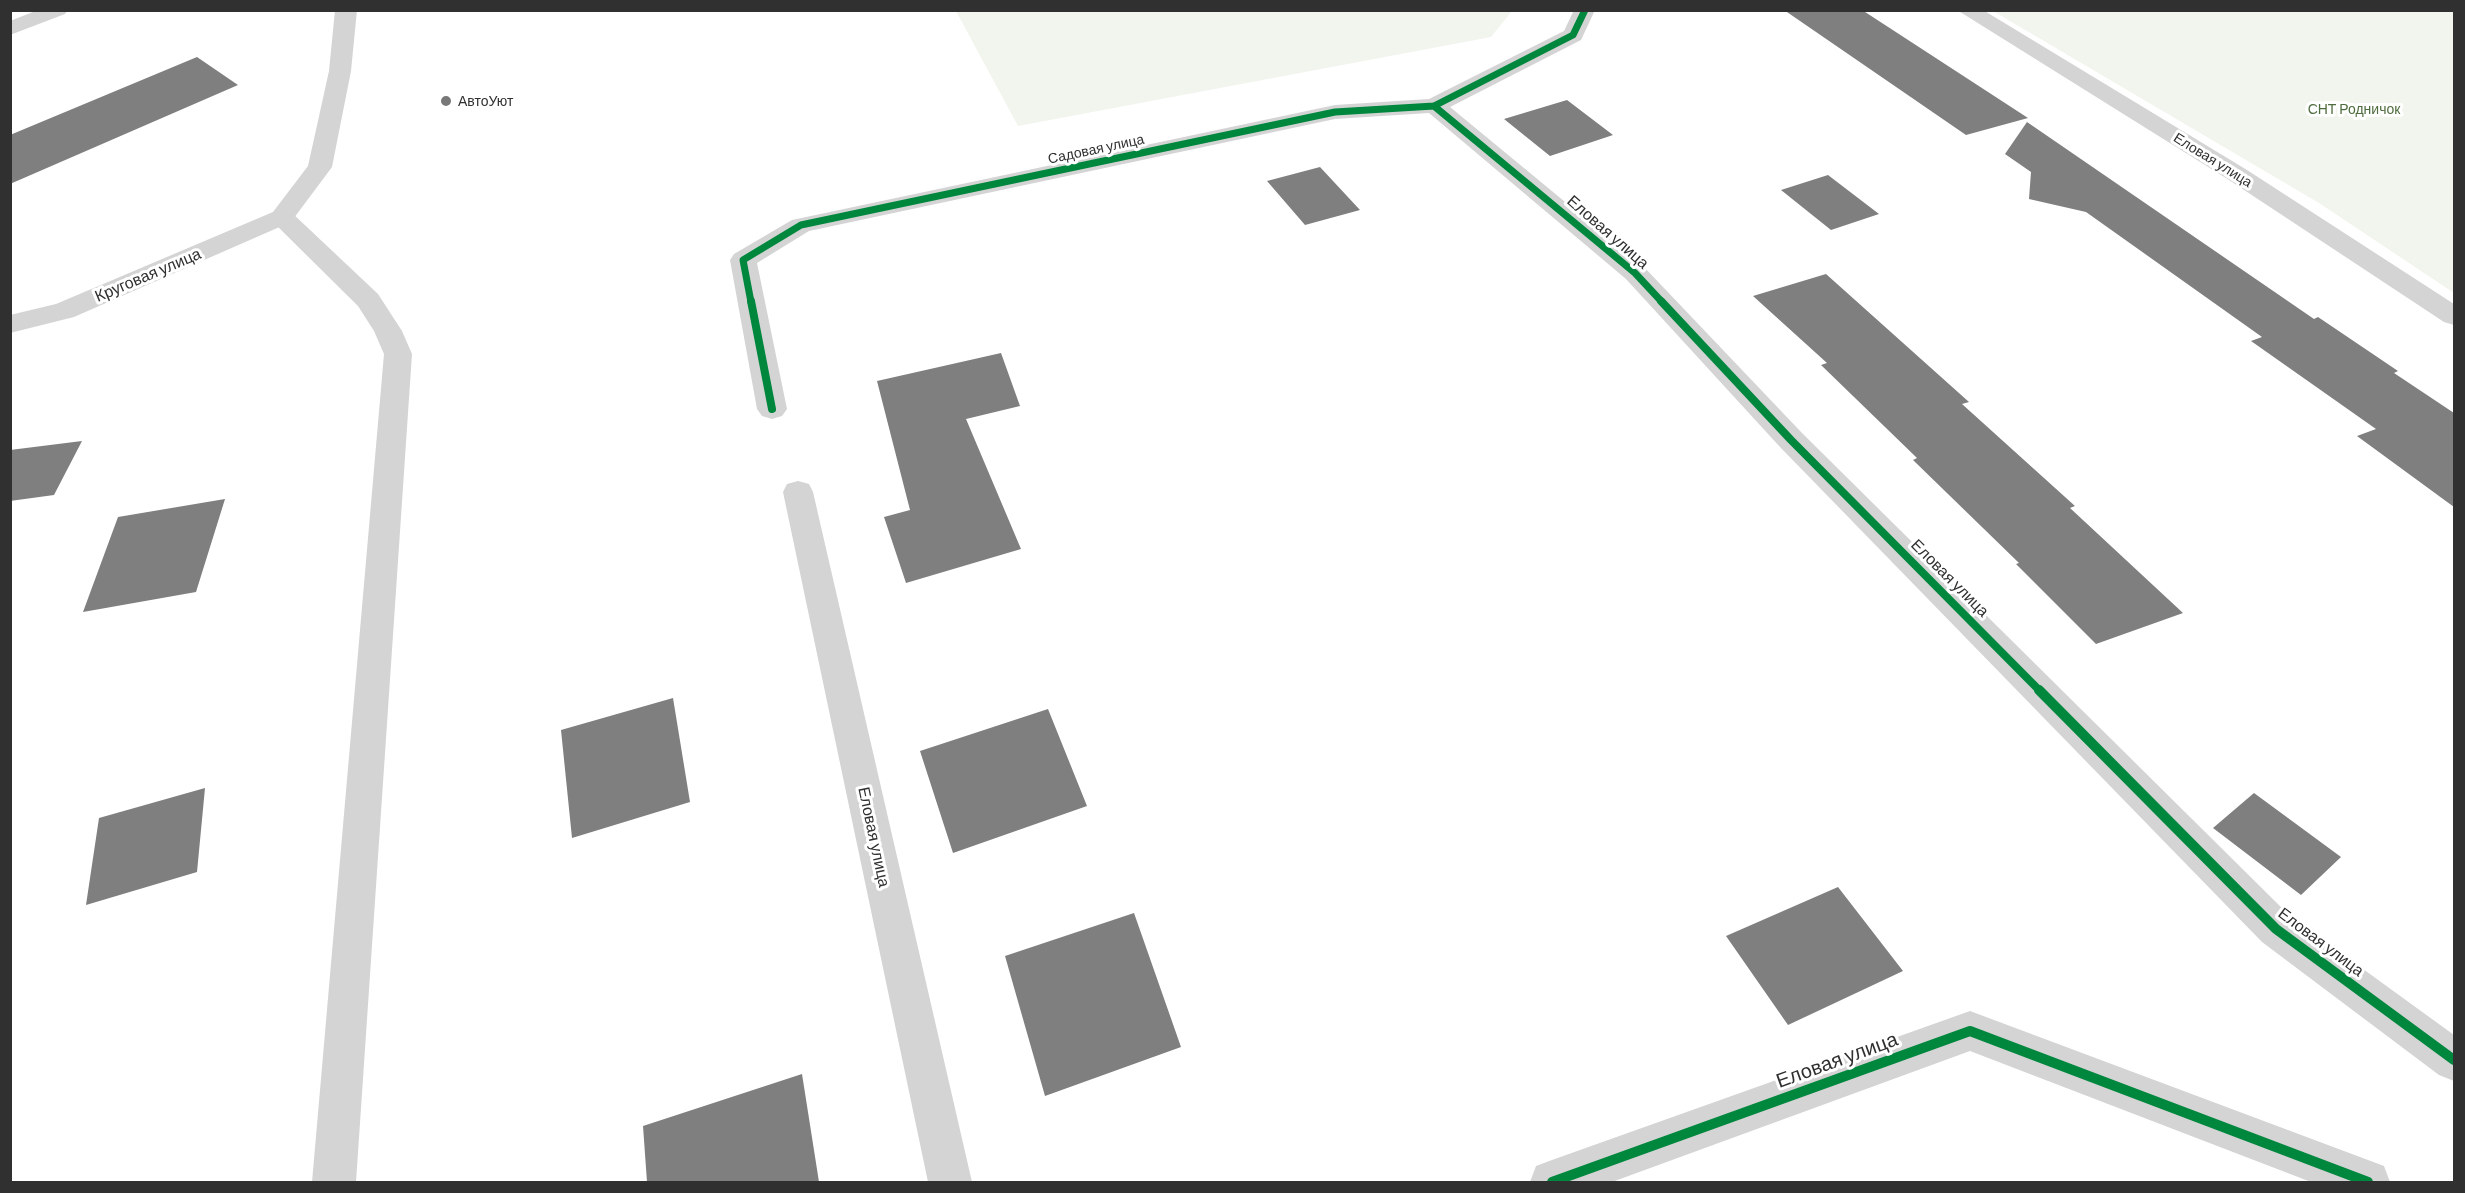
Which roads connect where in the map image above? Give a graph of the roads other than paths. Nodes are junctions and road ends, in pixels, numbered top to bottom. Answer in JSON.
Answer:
{"nodes":[{"id":1,"x":58,"y":10,"type":"edge"},
{"id":2,"x":346,"y":10,"type":"edge"},
{"id":3,"x":1585,"y":10,"type":"edge"},
{"id":4,"x":1967,"y":10,"type":"edge"},
{"id":5,"x":10,"y":28,"type":"edge"},
{"id":6,"x":1434,"y":106,"type":"junction"},
{"id":7,"x":282,"y":217,"type":"junction"},
{"id":8,"x":2454,"y":316,"type":"edge"},
{"id":9,"x":10,"y":324,"type":"edge"},
{"id":10,"x":772,"y":409,"type":"dead end"},
{"id":11,"x":798,"y":492,"type":"dead end"},
{"id":12,"x":2454,"y":1060,"type":"edge"},
{"id":13,"x":334,"y":1182,"type":"edge"},
{"id":14,"x":950,"y":1182,"type":"edge"},
{"id":15,"x":1552,"y":1182,"type":"edge"},
{"id":16,"x":2368,"y":1182,"type":"edge"}],
"edges":[{"from":1,"to":5,"type":"street"},
{"from":2,"to":7,"type":"street"},
{"from":3,"to":6,"type":"street","name":"Садовая улица"},
{"from":4,"to":8,"type":"street","name":"Еловая улица"},
{"from":6,"to":10,"type":"street","name":"Садовая улица"},
{"from":6,"to":12,"type":"street","name":"Еловая улица"},
{"from":7,"to":9,"type":"street","name":"Круговая улица"},
{"from":7,"to":13,"type":"street"},
{"from":11,"to":14,"type":"street","name":"Еловая улица"},
{"from":15,"to":16,"type":"street","name":"Еловая улица"}]}
